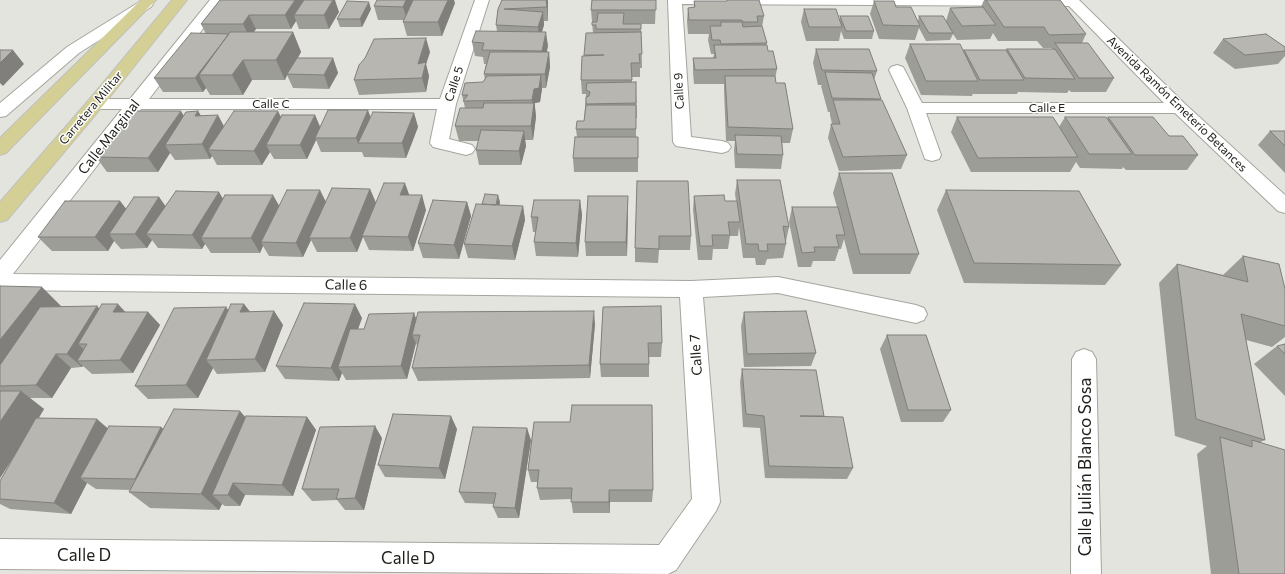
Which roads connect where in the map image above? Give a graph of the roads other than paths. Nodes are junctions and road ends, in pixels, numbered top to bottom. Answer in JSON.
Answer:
{"nodes":[{"id":1,"x":180,"y":0,"type":"edge"},
{"id":2,"x":218,"y":0,"type":"edge"},
{"id":3,"x":482,"y":0,"type":"edge"},
{"id":4,"x":675,"y":0,"type":"edge"},
{"id":5,"x":1072,"y":1,"type":"edge"},
{"id":6,"x":148,"y":2,"type":"edge"},
{"id":7,"x":897,"y":70,"type":"dead end"},
{"id":8,"x":136,"y":103,"type":"junction"},
{"id":9,"x":95,"y":104,"type":"junction"},
{"id":10,"x":447,"y":104,"type":"junction"},
{"id":11,"x":2,"y":108,"type":"edge"},
{"id":12,"x":916,"y":108,"type":"junction"},
{"id":13,"x":1179,"y":108,"type":"junction"},
{"id":14,"x":722,"y":148,"type":"dead end"},
{"id":15,"x":0,"y":149,"type":"edge"},
{"id":16,"x":466,"y":149,"type":"dead end"},
{"id":17,"x":932,"y":155,"type":"dead end"},
{"id":18,"x":1285,"y":206,"type":"edge"},
{"id":19,"x":0,"y":215,"type":"edge"},
{"id":20,"x":0,"y":275,"type":"edge"},
{"id":21,"x":0,"y":282,"type":"edge"},
{"id":22,"x":691,"y":289,"type":"junction"},
{"id":23,"x":916,"y":314,"type":"dead end"},
{"id":24,"x":1084,"y":359,"type":"dead end"},
{"id":25,"x":700,"y":421,"type":"joint"},
{"id":26,"x":0,"y":554,"type":"edge"},
{"id":27,"x":1086,"y":574,"type":"edge"}],
"edges":[{"from":1,"to":9,"type":"main road","name":"Carretera Militar"},
{"from":2,"to":8,"type":"street","name":"Calle Marginal"},
{"from":3,"to":10,"type":"street","name":"Calle 5"},
{"from":4,"to":5,"type":"street"},
{"from":4,"to":14,"type":"street","name":"Calle 9"},
{"from":5,"to":13,"type":"street","name":"Avenida Ramón Emeterio Betances"},
{"from":6,"to":11,"type":"street"},
{"from":6,"to":15,"type":"main road"},
{"from":7,"to":12,"type":"street"},
{"from":8,"to":9,"type":"street","name":"Calle C"},
{"from":8,"to":10,"type":"street","name":"Calle C"},
{"from":8,"to":20,"type":"street","name":"Calle Marginal"},
{"from":9,"to":19,"type":"main road","name":"Carretera Militar"},
{"from":10,"to":16,"type":"street","name":"Calle 5"},
{"from":12,"to":13,"type":"street","name":"Calle E"},
{"from":12,"to":17,"type":"street"},
{"from":13,"to":18,"type":"street","name":"Avenida Ramón Emeterio Betances"},
{"from":21,"to":22,"type":"street","name":"Calle 6"},
{"from":22,"to":23,"type":"street","name":"Calle 6"},
{"from":22,"to":25,"type":"street","name":"Calle 7"},
{"from":24,"to":27,"type":"street","name":"Calle Julián Blanco Sosa"},
{"from":25,"to":26,"type":"street","name":"Calle D"}]}
